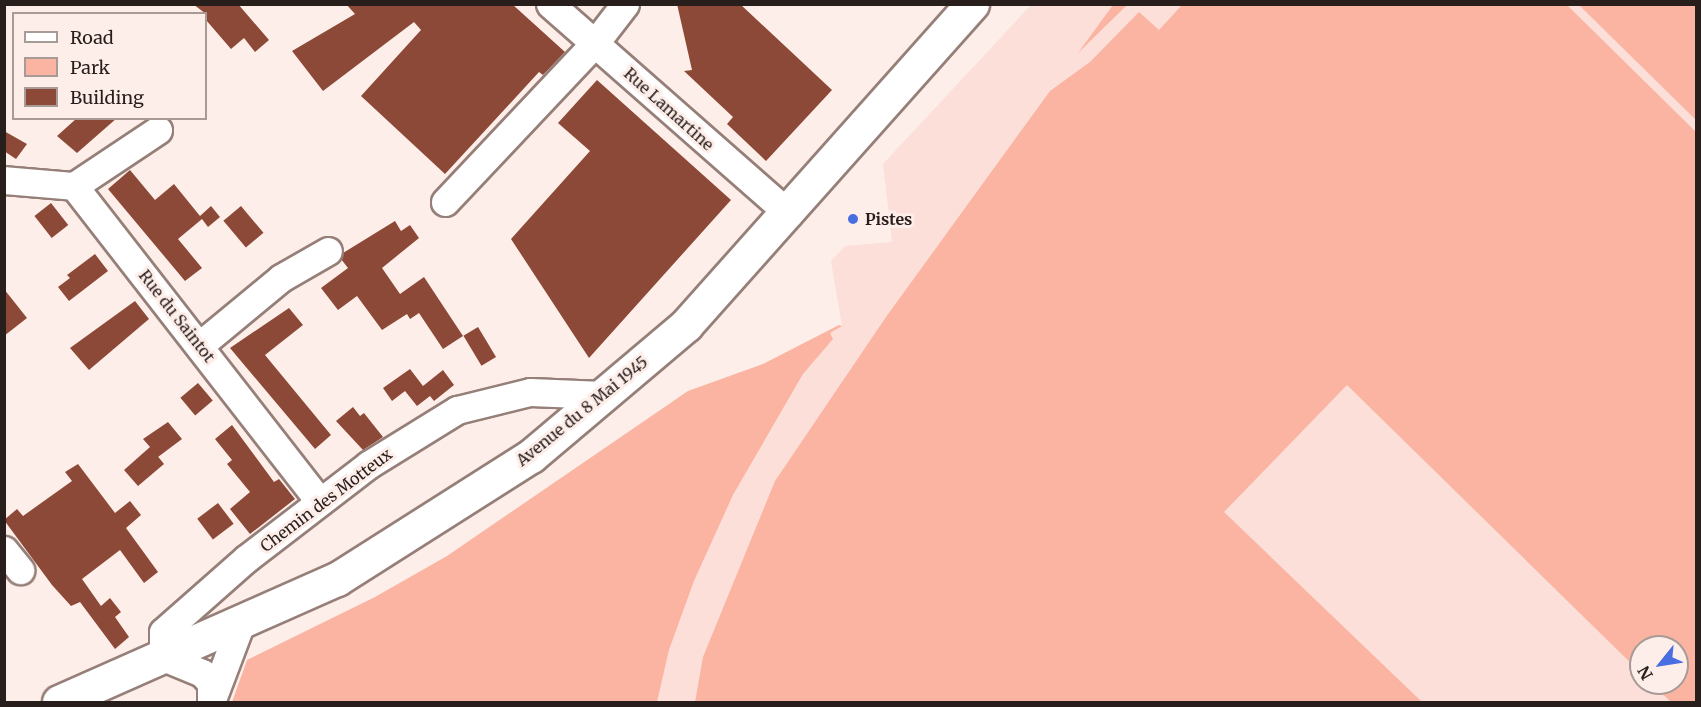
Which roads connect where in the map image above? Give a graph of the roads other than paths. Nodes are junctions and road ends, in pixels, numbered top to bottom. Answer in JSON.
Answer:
{"nodes":[{"id":1,"x":549,"y":4,"type":"edge"},
{"id":2,"x":625,"y":4,"type":"edge"},
{"id":3,"x":972,"y":4,"type":"edge"},
{"id":4,"x":595,"y":44,"type":"junction"},
{"id":5,"x":158,"y":130,"type":"dead end"},
{"id":6,"x":4,"y":180,"type":"edge"},
{"id":7,"x":74,"y":186,"type":"junction"},
{"id":8,"x":445,"y":202,"type":"dead end"},
{"id":9,"x":789,"y":214,"type":"junction"},
{"id":10,"x":328,"y":251,"type":"dead end"},
{"id":11,"x":200,"y":345,"type":"junction"},
{"id":12,"x":603,"y":395,"type":"junction"},
{"id":13,"x":320,"y":502,"type":"junction"},
{"id":14,"x":241,"y":623,"type":"junction"},
{"id":15,"x":164,"y":657,"type":"junction"},
{"id":16,"x":212,"y":700,"type":"edge"},
{"id":17,"x":59,"y":702,"type":"edge"}],
"edges":[{"from":1,"to":4,"type":"street","name":"Rue Lamartine"},
{"from":2,"to":4,"type":"street"},
{"from":3,"to":9,"type":"main road","name":"Avenue du 8 Mai 1945"},
{"from":4,"to":8,"type":"street"},
{"from":4,"to":9,"type":"street","name":"Rue Lamartine"},
{"from":5,"to":7,"type":"street"},
{"from":6,"to":7,"type":"street"},
{"from":7,"to":11,"type":"street","name":"Rue du Saintot"},
{"from":9,"to":12,"type":"main road","name":"Avenue du 8 Mai 1945"},
{"from":10,"to":11,"type":"street"},
{"from":11,"to":13,"type":"street","name":"Rue du Saintot"},
{"from":12,"to":13,"type":"street","name":"Chemin des Motteux"},
{"from":12,"to":14,"type":"main road","name":"Avenue du 8 Mai 1945"},
{"from":13,"to":15,"type":"street","name":"Chemin des Motteux"},
{"from":14,"to":15,"type":"main road","name":"Avenue du 8 Mai 1945"},
{"from":14,"to":16,"type":"street"},
{"from":15,"to":16,"type":"street"},
{"from":15,"to":17,"type":"main road","name":"Avenue du 8 Mai 1945"}]}
